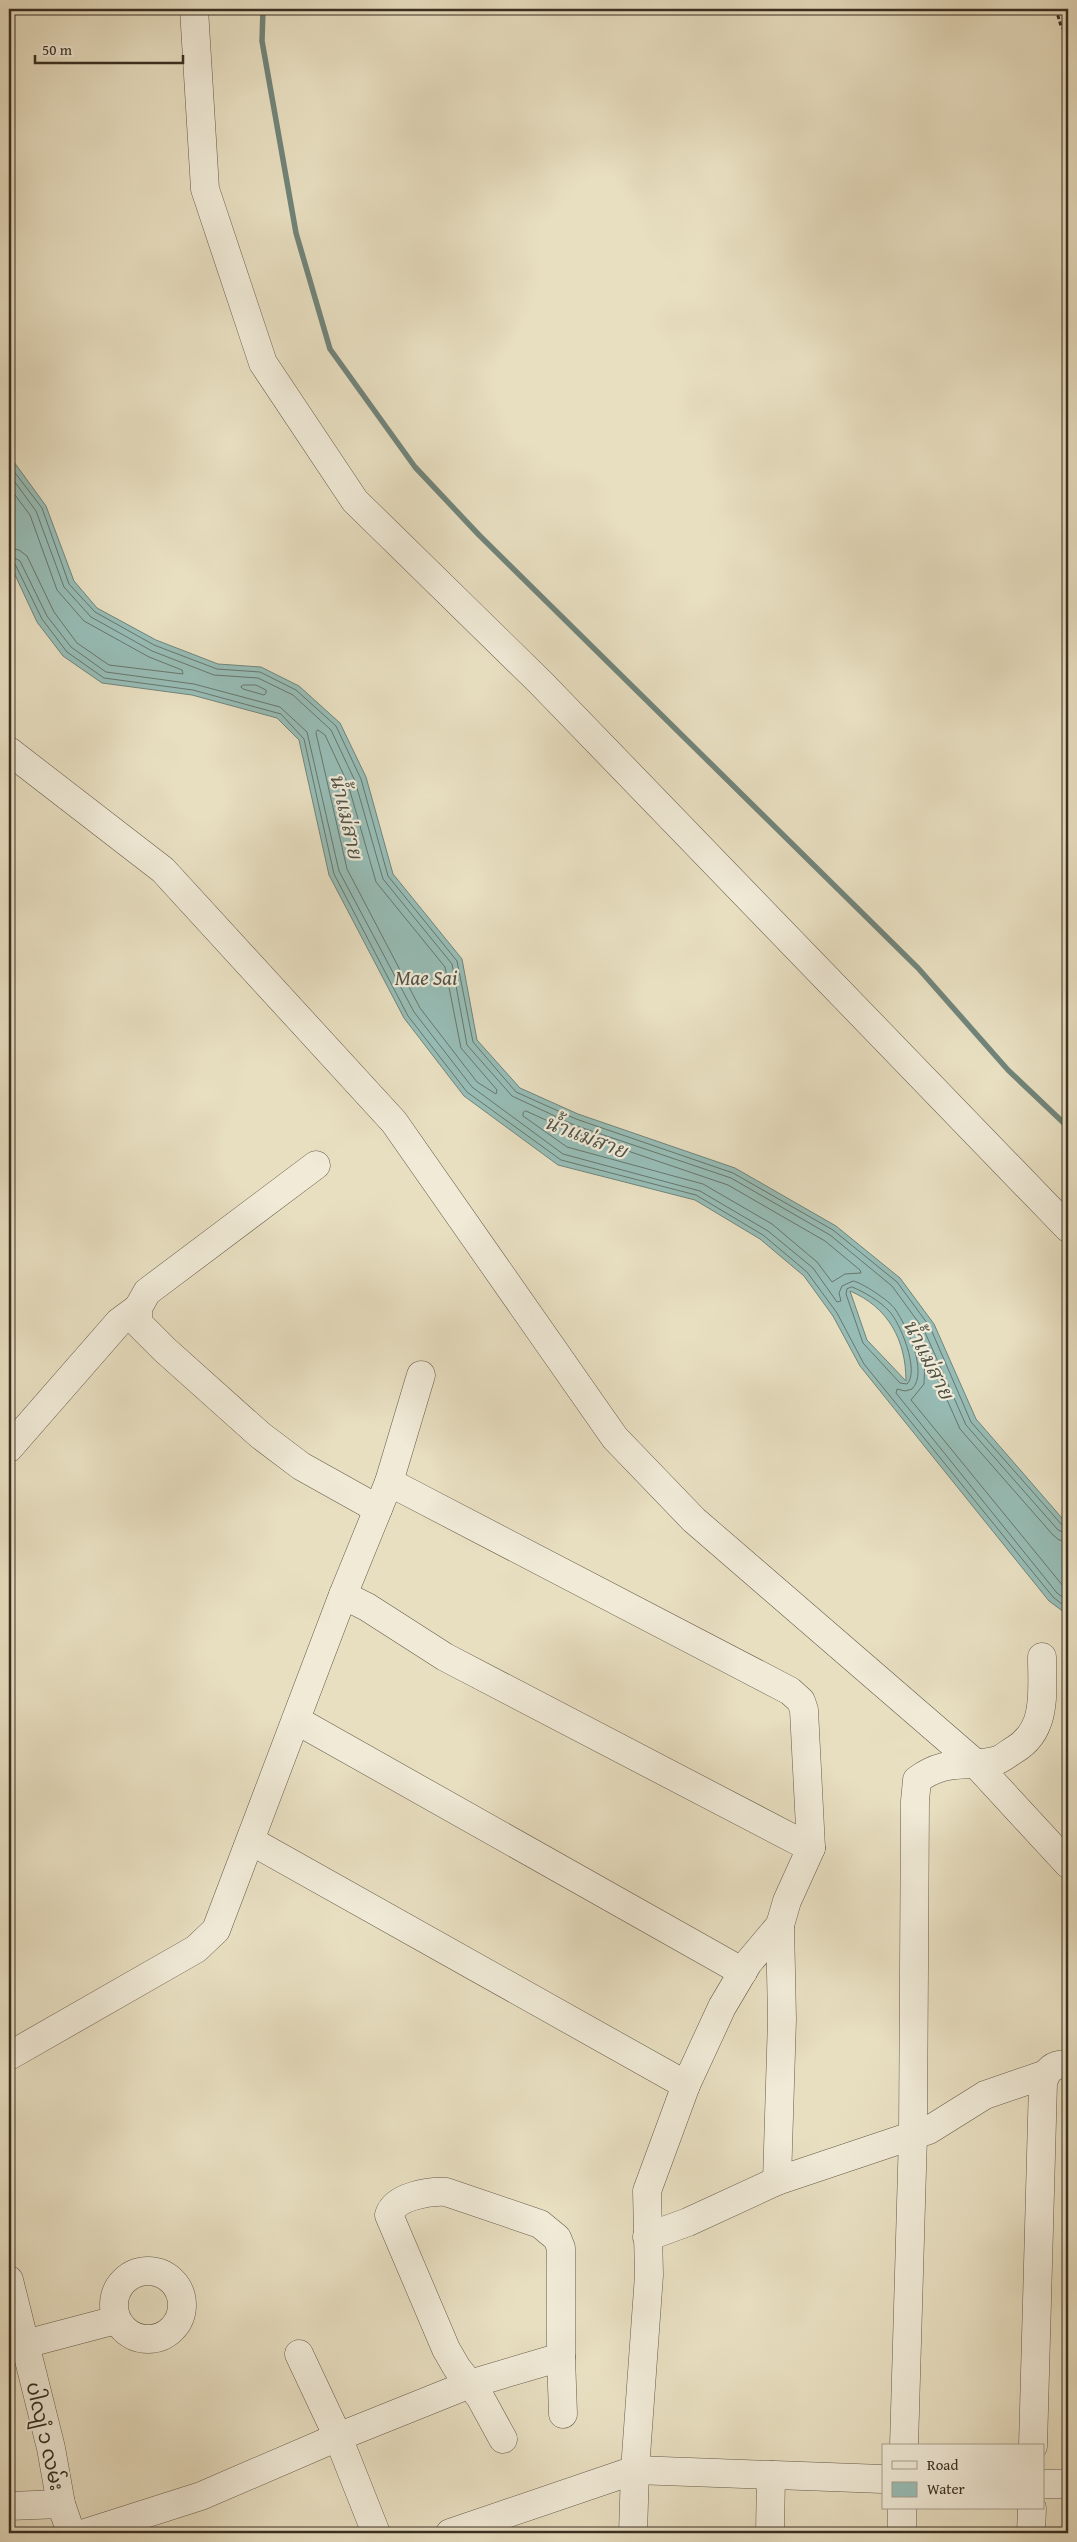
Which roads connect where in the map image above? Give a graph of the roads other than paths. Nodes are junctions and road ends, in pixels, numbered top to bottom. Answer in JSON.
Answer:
{"nodes":[{"id":1,"x":194,"y":9,"type":"edge"},
{"id":2,"x":9,"y":751,"type":"edge"},
{"id":3,"x":316,"y":1165,"type":"dead end"},
{"id":4,"x":1068,"y":1228,"type":"edge"},
{"id":5,"x":138,"y":1308,"type":"junction"},
{"id":6,"x":421,"y":1375,"type":"dead end"},
{"id":7,"x":9,"y":1448,"type":"edge"},
{"id":8,"x":389,"y":1482,"type":"junction"},
{"id":9,"x":378,"y":1509,"type":"junction"},
{"id":10,"x":343,"y":1596,"type":"junction"},
{"id":11,"x":1042,"y":1657,"type":"dead end"},
{"id":12,"x":296,"y":1720,"type":"junction"},
{"id":13,"x":974,"y":1762,"type":"junction"},
{"id":14,"x":251,"y":1841,"type":"junction"},
{"id":15,"x":811,"y":1848,"type":"junction"},
{"id":16,"x":1068,"y":1864,"type":"edge"},
{"id":17,"x":780,"y":1925,"type":"junction"},
{"id":18,"x":743,"y":1972,"type":"junction"},
{"id":19,"x":9,"y":2056,"type":"edge"},
{"id":20,"x":1057,"y":2069,"type":"edge"},
{"id":21,"x":686,"y":2085,"type":"junction"},
{"id":22,"x":913,"y":2135,"type":"junction"},
{"id":23,"x":778,"y":2181,"type":"junction"},
{"id":24,"x":647,"y":2237,"type":"junction"},
{"id":25,"x":9,"y":2280,"type":"edge"},
{"id":26,"x":116,"y":2320,"type":"dead end"},
{"id":27,"x":25,"y":2344,"type":"junction"},
{"id":28,"x":299,"y":2354,"type":"dead end"},
{"id":29,"x":561,"y":2357,"type":"junction"},
{"id":30,"x":470,"y":2384,"type":"junction"},
{"id":31,"x":563,"y":2414,"type":"dead end"},
{"id":32,"x":338,"y":2437,"type":"junction"},
{"id":33,"x":502,"y":2439,"type":"dead end"},
{"id":34,"x":904,"y":2444,"type":"edge"},
{"id":35,"x":1033,"y":2444,"type":"edge"},
{"id":36,"x":635,"y":2470,"type":"junction"},
{"id":37,"x":771,"y":2475,"type":"junction"},
{"id":38,"x":882,"y":2479,"type":"edge"},
{"id":39,"x":1044,"y":2484,"type":"edge"},
{"id":40,"x":1068,"y":2484,"type":"edge"},
{"id":41,"x":62,"y":2504,"type":"junction"},
{"id":42,"x":9,"y":2506,"type":"edge"},
{"id":43,"x":902,"y":2510,"type":"edge"},
{"id":44,"x":1032,"y":2510,"type":"edge"},
{"id":45,"x":71,"y":2533,"type":"edge"},
{"id":46,"x":85,"y":2533,"type":"edge"},
{"id":47,"x":376,"y":2533,"type":"edge"},
{"id":48,"x":450,"y":2533,"type":"edge"},
{"id":49,"x":633,"y":2533,"type":"edge"},
{"id":50,"x":770,"y":2533,"type":"edge"},
{"id":51,"x":902,"y":2533,"type":"edge"},
{"id":52,"x":1031,"y":2533,"type":"edge"}],
"edges":[{"from":1,"to":4,"type":"street"},
{"from":2,"to":13,"type":"street"},
{"from":3,"to":5,"type":"street"},
{"from":5,"to":7,"type":"street"},
{"from":5,"to":9,"type":"street"},
{"from":6,"to":8,"type":"street"},
{"from":8,"to":9,"type":"street"},
{"from":8,"to":15,"type":"street"},
{"from":9,"to":10,"type":"street"},
{"from":10,"to":12,"type":"street"},
{"from":10,"to":15,"type":"street"},
{"from":11,"to":13,"type":"street"},
{"from":12,"to":14,"type":"street"},
{"from":12,"to":18,"type":"street"},
{"from":13,"to":16,"type":"street"},
{"from":13,"to":22,"type":"street"},
{"from":14,"to":19,"type":"street"},
{"from":14,"to":21,"type":"street"},
{"from":15,"to":17,"type":"street"},
{"from":17,"to":18,"type":"street"},
{"from":17,"to":23,"type":"street"},
{"from":18,"to":21,"type":"street"},
{"from":20,"to":22,"type":"street"},
{"from":20,"to":35,"type":"street"},
{"from":21,"to":24,"type":"street"},
{"from":22,"to":23,"type":"street"},
{"from":22,"to":34,"type":"street"},
{"from":23,"to":24,"type":"street"},
{"from":24,"to":36,"type":"street"},
{"from":25,"to":27,"type":"street","name":"ပါလျံ ၁ လမ်း"},
{"from":26,"to":27,"type":"street"},
{"from":27,"to":41,"type":"street","name":"ပါလျံ ၁ လမ်း"},
{"from":28,"to":32,"type":"street"},
{"from":29,"to":30,"type":"street"},
{"from":29,"to":30,"type":"street"},
{"from":29,"to":31,"type":"street"},
{"from":30,"to":32,"type":"street"},
{"from":30,"to":33,"type":"street"},
{"from":32,"to":46,"type":"street"},
{"from":32,"to":47,"type":"street"},
{"from":36,"to":37,"type":"street"},
{"from":36,"to":48,"type":"street"},
{"from":36,"to":49,"type":"street"},
{"from":37,"to":38,"type":"street"},
{"from":37,"to":50,"type":"street"},
{"from":39,"to":40,"type":"street"},
{"from":41,"to":42,"type":"street"},
{"from":41,"to":45,"type":"street","name":"ပါလျံ ၁ လမ်း"},
{"from":43,"to":51,"type":"street"},
{"from":44,"to":52,"type":"street"}]}
